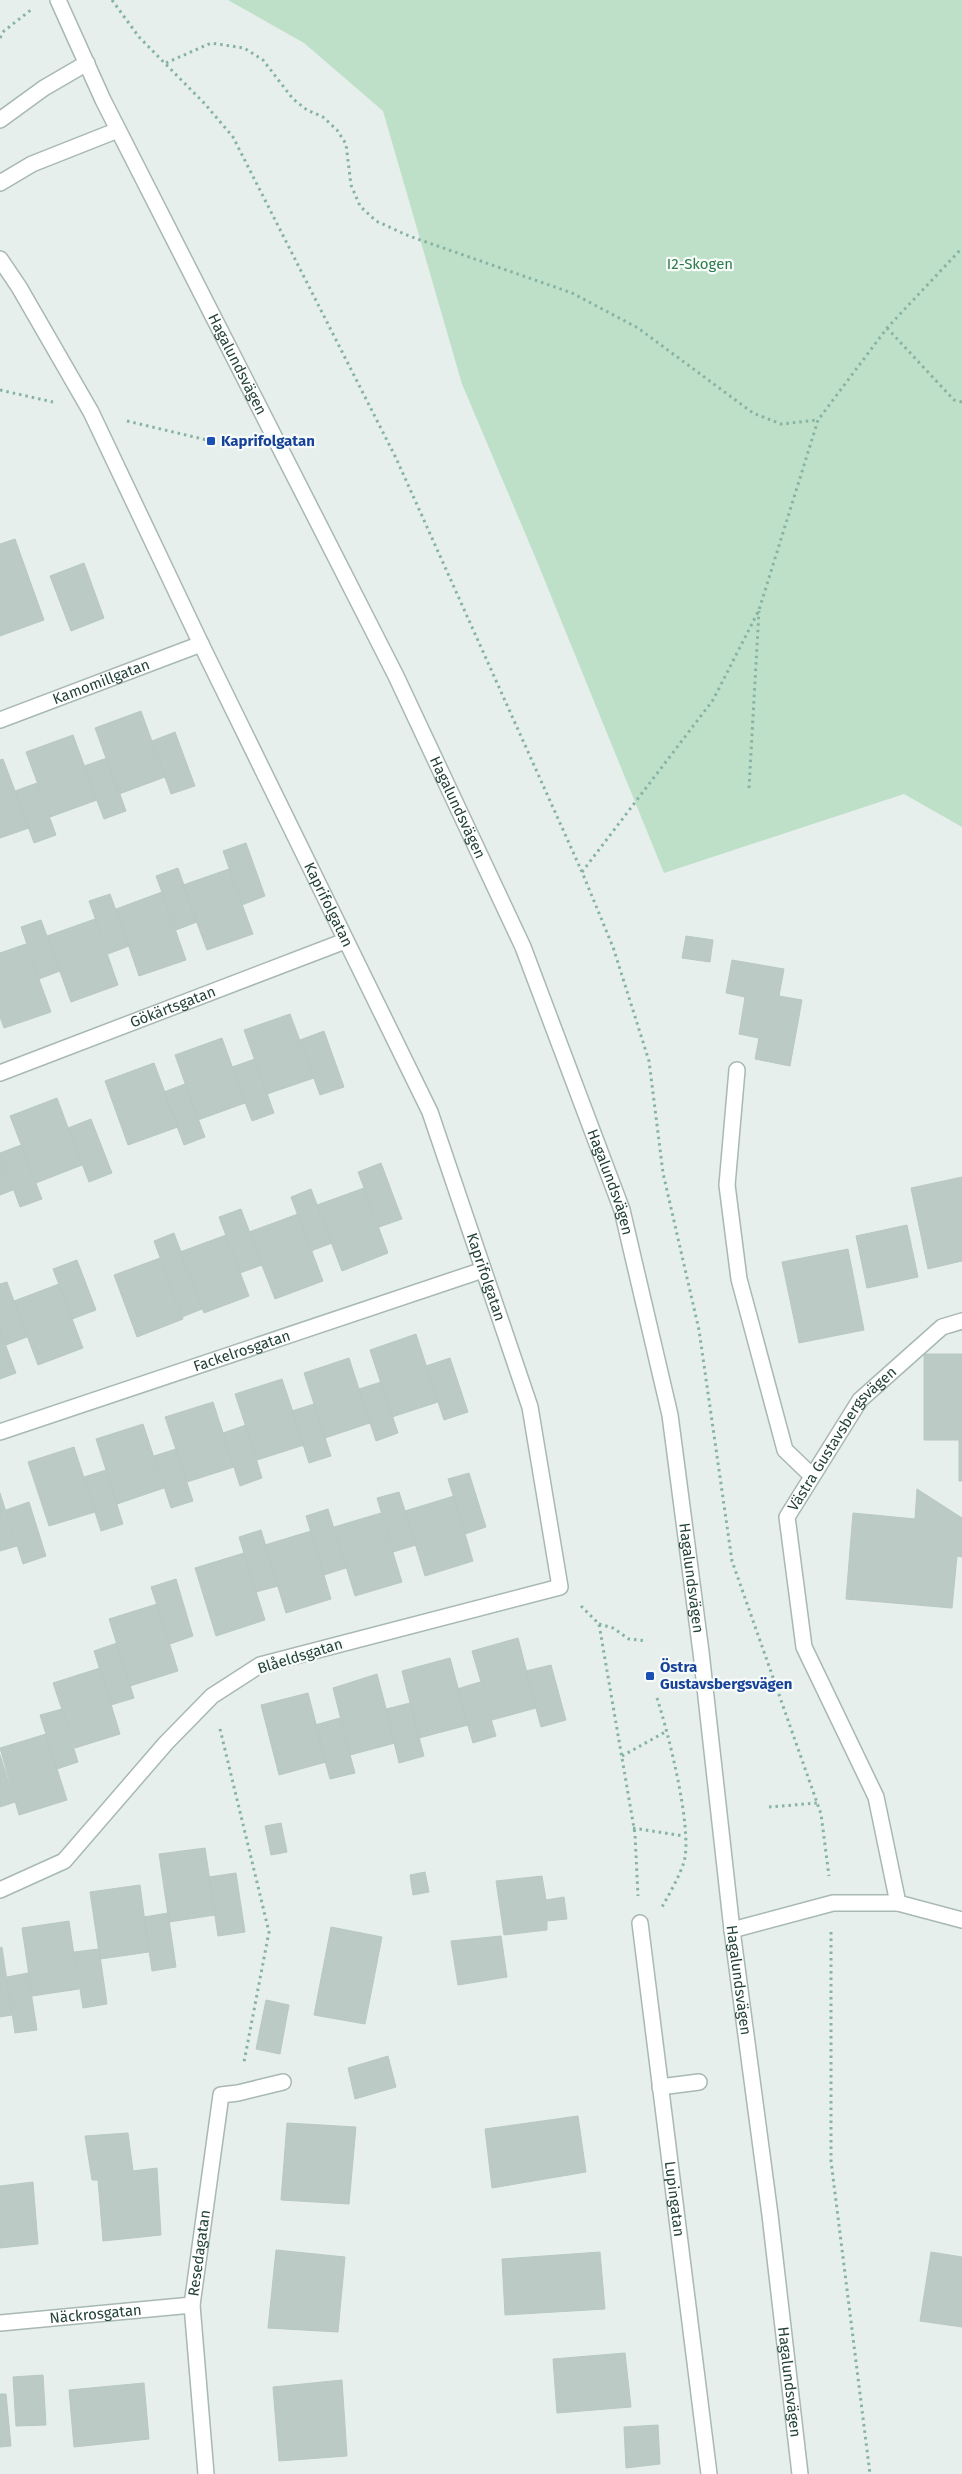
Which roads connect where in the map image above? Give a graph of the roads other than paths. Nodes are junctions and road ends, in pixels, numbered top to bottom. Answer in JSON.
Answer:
{"nodes":[{"id":1,"x":58,"y":0,"type":"edge"},
{"id":2,"x":86,"y":63,"type":"junction"},
{"id":3,"x":0,"y":120,"type":"edge"},
{"id":4,"x":118,"y":130,"type":"junction"},
{"id":5,"x":0,"y":183,"type":"edge"},
{"id":6,"x":0,"y":258,"type":"edge"},
{"id":7,"x":201,"y":644,"type":"junction"},
{"id":8,"x":0,"y":720,"type":"edge"},
{"id":9,"x":345,"y":940,"type":"junction"},
{"id":10,"x":737,"y":1070,"type":"dead end"},
{"id":11,"x":0,"y":1073,"type":"edge"},
{"id":12,"x":483,"y":1270,"type":"junction"},
{"id":13,"x":962,"y":1321,"type":"edge"},
{"id":14,"x":0,"y":1432,"type":"edge"},
{"id":15,"x":812,"y":1476,"type":"junction"},
{"id":16,"x":560,"y":1587,"type":"joint"},
{"id":17,"x":0,"y":1890,"type":"edge"},
{"id":18,"x":898,"y":1903,"type":"junction"},
{"id":19,"x":962,"y":1920,"type":"edge"},
{"id":20,"x":640,"y":1922,"type":"road end"},
{"id":21,"x":732,"y":1930,"type":"junction"},
{"id":22,"x":283,"y":2082,"type":"dead end"},
{"id":23,"x":699,"y":2082,"type":"dead end"},
{"id":24,"x":660,"y":2087,"type":"junction"},
{"id":25,"x":192,"y":2306,"type":"junction"},
{"id":26,"x":0,"y":2323,"type":"edge"},
{"id":27,"x":206,"y":2474,"type":"edge"},
{"id":28,"x":709,"y":2474,"type":"edge"},
{"id":29,"x":800,"y":2474,"type":"edge"}],
"edges":[{"from":1,"to":2,"type":"street","name":"Hagalundsvägen"},
{"from":2,"to":3,"type":"street"},
{"from":2,"to":4,"type":"street","name":"Hagalundsvägen"},
{"from":4,"to":5,"type":"street"},
{"from":4,"to":21,"type":"street","name":"Hagalundsvägen"},
{"from":6,"to":7,"type":"street","name":"Kaprifolgatan"},
{"from":7,"to":8,"type":"street","name":"Kamomillgatan"},
{"from":7,"to":9,"type":"street","name":"Kaprifolgatan"},
{"from":9,"to":11,"type":"street","name":"Gökärtsgatan"},
{"from":9,"to":12,"type":"street","name":"Kaprifolgatan"},
{"from":10,"to":15,"type":"street"},
{"from":12,"to":14,"type":"street","name":"Fackelrosgatan"},
{"from":12,"to":16,"type":"street","name":"Kaprifolgatan"},
{"from":13,"to":15,"type":"street","name":"Västra Gustavsbergsvägen"},
{"from":15,"to":18,"type":"street","name":"Västra Gustavsbergsvägen"},
{"from":16,"to":17,"type":"street","name":"Blåeldsgatan"},
{"from":18,"to":19,"type":"street"},
{"from":18,"to":21,"type":"street"},
{"from":20,"to":24,"type":"street","name":"Lupingatan"},
{"from":21,"to":29,"type":"street","name":"Hagalundsvägen"},
{"from":22,"to":25,"type":"street","name":"Resedagatan"},
{"from":23,"to":24,"type":"street"},
{"from":24,"to":28,"type":"street","name":"Lupingatan"},
{"from":25,"to":26,"type":"street","name":"Näckrosgatan"},
{"from":25,"to":27,"type":"street","name":"Resedagatan"}]}
